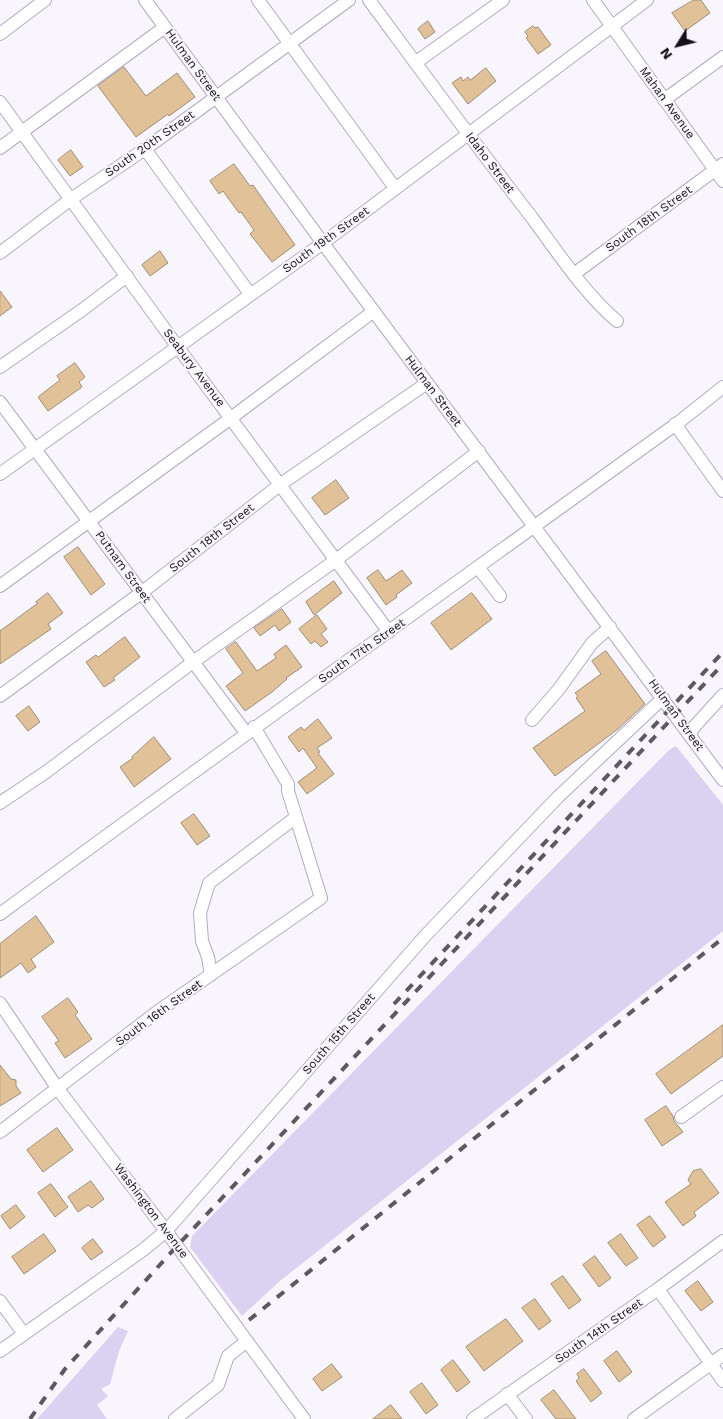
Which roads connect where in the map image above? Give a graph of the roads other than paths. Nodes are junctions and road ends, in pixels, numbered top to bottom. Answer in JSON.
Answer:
{"nodes":[{"id":1,"x":145,"y":0,"type":"edge"},
{"id":2,"x":258,"y":0,"type":"edge"},
{"id":3,"x":349,"y":0,"type":"edge"},
{"id":4,"x":369,"y":0,"type":"edge"},
{"id":5,"x":503,"y":0,"type":"edge"},
{"id":6,"x":593,"y":0,"type":"edge"},
{"id":7,"x":647,"y":0,"type":"edge"},
{"id":8,"x":38,"y":2,"type":"edge"},
{"id":9,"x":612,"y":25,"type":"junction"},
{"id":10,"x":165,"y":27,"type":"junction"},
{"id":11,"x":0,"y":34,"type":"edge"},
{"id":12,"x":290,"y":44,"type":"junction"},
{"id":13,"x":723,"y":57,"type":"edge"},
{"id":14,"x":415,"y":63,"type":"junction"},
{"id":15,"x":216,"y":98,"type":"junction"},
{"id":16,"x":664,"y":100,"type":"junction"},
{"id":17,"x":0,"y":102,"type":"edge"},
{"id":18,"x":22,"y":132,"type":"junction"},
{"id":19,"x":467,"y":134,"type":"junction"},
{"id":20,"x":0,"y":148,"type":"edge"},
{"id":21,"x":145,"y":149,"type":"junction"},
{"id":22,"x":719,"y":167,"type":"edge"},
{"id":23,"x":723,"y":181,"type":"edge"},
{"id":24,"x":395,"y":188,"type":"junction"},
{"id":25,"x":71,"y":199,"type":"junction"},
{"id":26,"x":323,"y":243,"type":"junction"},
{"id":27,"x":0,"y":253,"type":"edge"},
{"id":28,"x":574,"y":274,"type":"junction"},
{"id":29,"x":127,"y":276,"type":"junction"},
{"id":30,"x":250,"y":294,"type":"junction"},
{"id":31,"x":374,"y":311,"type":"junction"},
{"id":32,"x":618,"y":321,"type":"dead end"},
{"id":33,"x":177,"y":346,"type":"junction"},
{"id":34,"x":0,"y":367,"type":"edge"},
{"id":35,"x":427,"y":383,"type":"junction"},
{"id":36,"x":723,"y":387,"type":"edge"},
{"id":37,"x":0,"y":402,"type":"edge"},
{"id":38,"x":232,"y":418,"type":"junction"},
{"id":39,"x":675,"y":424,"type":"junction"},
{"id":40,"x":35,"y":448,"type":"junction"},
{"id":41,"x":479,"y":451,"type":"junction"},
{"id":42,"x":0,"y":474,"type":"edge"},
{"id":43,"x":281,"y":484,"type":"junction"},
{"id":44,"x":723,"y":491,"type":"edge"},
{"id":45,"x":90,"y":522,"type":"junction"},
{"id":46,"x":535,"y":526,"type":"junction"},
{"id":47,"x":336,"y":560,"type":"junction"},
{"id":48,"x":478,"y":567,"type":"junction"},
{"id":49,"x":0,"y":586,"type":"edge"},
{"id":50,"x":141,"y":593,"type":"junction"},
{"id":51,"x":500,"y":596,"type":"dead end"},
{"id":52,"x":610,"y":627,"type":"junction"},
{"id":53,"x":389,"y":632,"type":"junction"},
{"id":54,"x":193,"y":662,"type":"junction"},
{"id":55,"x":723,"y":695,"type":"edge"},
{"id":56,"x":0,"y":696,"type":"edge"},
{"id":57,"x":664,"y":698,"type":"junction"},
{"id":58,"x":532,"y":720,"type":"dead end"},
{"id":59,"x":250,"y":730,"type":"junction"},
{"id":60,"x":690,"y":734,"type":"junction"},
{"id":61,"x":723,"y":780,"type":"edge"},
{"id":62,"x":0,"y":803,"type":"edge"},
{"id":63,"x":296,"y":818,"type":"junction"},
{"id":64,"x":321,"y":898,"type":"joint"},
{"id":65,"x":0,"y":914,"type":"edge"},
{"id":66,"x":211,"y":974,"type":"junction"},
{"id":67,"x":0,"y":1003,"type":"edge"},
{"id":68,"x":723,"y":1087,"type":"edge"},
{"id":69,"x":58,"y":1089,"type":"junction"},
{"id":70,"x":681,"y":1117,"type":"dead end"},
{"id":71,"x":0,"y":1132,"type":"edge"},
{"id":72,"x":166,"y":1230,"type":"junction"},
{"id":73,"x":723,"y":1241,"type":"edge"},
{"id":74,"x":658,"y":1289,"type":"junction"},
{"id":75,"x":0,"y":1301,"type":"edge"},
{"id":76,"x":24,"y":1334,"type":"junction"},
{"id":77,"x":247,"y":1341,"type":"junction"},
{"id":78,"x":0,"y":1351,"type":"edge"},
{"id":79,"x":723,"y":1355,"type":"edge"},
{"id":80,"x":710,"y":1364,"type":"junction"},
{"id":81,"x":723,"y":1381,"type":"edge"},
{"id":82,"x":507,"y":1394,"type":"junction"},
{"id":83,"x":174,"y":1419,"type":"edge"},
{"id":84,"x":304,"y":1419,"type":"edge"},
{"id":85,"x":474,"y":1419,"type":"edge"},
{"id":86,"x":526,"y":1419,"type":"edge"},
{"id":87,"x":634,"y":1419,"type":"edge"}],
"edges":[{"from":1,"to":10,"type":"street","name":"Hulman Street"},
{"from":2,"to":12,"type":"street"},
{"from":3,"to":12,"type":"street","name":"South 20th Street"},
{"from":4,"to":14,"type":"street","name":"Idaho Street"},
{"from":5,"to":14,"type":"street"},
{"from":6,"to":9,"type":"street","name":"Mahan Avenue"},
{"from":7,"to":9,"type":"street","name":"South 19th Street"},
{"from":8,"to":11,"type":"street"},
{"from":9,"to":16,"type":"street","name":"Mahan Avenue"},
{"from":9,"to":19,"type":"street","name":"South 19th Street"},
{"from":10,"to":15,"type":"street","name":"Hulman Street"},
{"from":10,"to":18,"type":"street"},
{"from":12,"to":15,"type":"street","name":"South 20th Street"},
{"from":12,"to":24,"type":"street"},
{"from":13,"to":16,"type":"street"},
{"from":14,"to":19,"type":"street","name":"Idaho Street"},
{"from":15,"to":21,"type":"street","name":"South 20th Street"},
{"from":15,"to":26,"type":"street","name":"Hulman Street"},
{"from":16,"to":22,"type":"street","name":"Mahan Avenue"},
{"from":17,"to":18,"type":"street","name":"Seabury Avenue"},
{"from":18,"to":20,"type":"street"},
{"from":18,"to":25,"type":"street","name":"Seabury Avenue"},
{"from":19,"to":24,"type":"street","name":"South 19th Street"},
{"from":19,"to":28,"type":"street","name":"Idaho Street"},
{"from":21,"to":25,"type":"street","name":"South 20th Street"},
{"from":21,"to":30,"type":"street"},
{"from":22,"to":23,"type":"street","name":"Mahan Avenue"},
{"from":22,"to":28,"type":"street","name":"South 18th Street"},
{"from":24,"to":26,"type":"street","name":"South 19th Street"},
{"from":25,"to":27,"type":"street","name":"South 20th Street"},
{"from":25,"to":29,"type":"street","name":"Seabury Avenue"},
{"from":26,"to":30,"type":"street","name":"South 19th Street"},
{"from":26,"to":31,"type":"street","name":"Hulman Street"},
{"from":28,"to":32,"type":"street","name":"Idaho Street"},
{"from":29,"to":33,"type":"street","name":"Seabury Avenue"},
{"from":29,"to":34,"type":"street"},
{"from":30,"to":33,"type":"street","name":"South 19th Street"},
{"from":31,"to":35,"type":"street","name":"Hulman Street"},
{"from":31,"to":38,"type":"street"},
{"from":33,"to":38,"type":"street","name":"Seabury Avenue"},
{"from":33,"to":40,"type":"street","name":"South 19th Street"},
{"from":35,"to":41,"type":"street","name":"Hulman Street"},
{"from":35,"to":43,"type":"street","name":"South 18th Street"},
{"from":36,"to":39,"type":"street","name":"South 17th Street"},
{"from":37,"to":40,"type":"street","name":"Putnam Street"},
{"from":38,"to":43,"type":"street","name":"Seabury Avenue"},
{"from":38,"to":45,"type":"street"},
{"from":39,"to":44,"type":"street"},
{"from":39,"to":46,"type":"street","name":"South 17th Street"},
{"from":40,"to":42,"type":"street","name":"South 19th Street"},
{"from":40,"to":45,"type":"street","name":"Putnam Street"},
{"from":41,"to":46,"type":"street","name":"Hulman Street"},
{"from":41,"to":47,"type":"street"},
{"from":43,"to":47,"type":"street","name":"Seabury Avenue"},
{"from":43,"to":50,"type":"street","name":"South 18th Street"},
{"from":45,"to":49,"type":"street"},
{"from":45,"to":50,"type":"street","name":"Putnam Street"},
{"from":46,"to":48,"type":"street","name":"South 17th Street"},
{"from":46,"to":52,"type":"street","name":"Hulman Street"},
{"from":47,"to":53,"type":"street","name":"Seabury Avenue"},
{"from":47,"to":54,"type":"street"},
{"from":48,"to":51,"type":"street"},
{"from":48,"to":53,"type":"street","name":"South 17th Street"},
{"from":50,"to":54,"type":"street","name":"Putnam Street"},
{"from":50,"to":56,"type":"street","name":"South 18th Street"},
{"from":52,"to":57,"type":"street","name":"Hulman Street"},
{"from":52,"to":58,"type":"street"},
{"from":53,"to":59,"type":"street","name":"South 17th Street"},
{"from":54,"to":59,"type":"street","name":"Putnam Street"},
{"from":54,"to":62,"type":"street"},
{"from":55,"to":60,"type":"street"},
{"from":57,"to":60,"type":"street","name":"Hulman Street"},
{"from":57,"to":72,"type":"street","name":"South 15th Street"},
{"from":59,"to":63,"type":"street","name":"Putnam Street"},
{"from":59,"to":65,"type":"street","name":"South 17th Street"},
{"from":60,"to":61,"type":"street","name":"Hulman Street"},
{"from":63,"to":64,"type":"street","name":"Putnam Street"},
{"from":63,"to":66,"type":"street"},
{"from":64,"to":66,"type":"street","name":"South 16th Street"},
{"from":66,"to":69,"type":"street","name":"South 16th Street"},
{"from":67,"to":69,"type":"street","name":"Washington Avenue"},
{"from":68,"to":70,"type":"street"},
{"from":69,"to":71,"type":"street","name":"South 16th Street"},
{"from":69,"to":72,"type":"street","name":"Washington Avenue"},
{"from":72,"to":76,"type":"street","name":"South 15th Street"},
{"from":72,"to":77,"type":"street","name":"Washington Avenue"},
{"from":73,"to":74,"type":"street","name":"South 14th Street"},
{"from":74,"to":80,"type":"street"},
{"from":74,"to":82,"type":"street","name":"South 14th Street"},
{"from":75,"to":76,"type":"street"},
{"from":76,"to":78,"type":"street","name":"South 15th Street"},
{"from":77,"to":83,"type":"street"},
{"from":77,"to":84,"type":"street","name":"Washington Avenue"},
{"from":79,"to":80,"type":"street"},
{"from":80,"to":81,"type":"street"},
{"from":80,"to":87,"type":"street"},
{"from":82,"to":85,"type":"street","name":"South 14th Street"},
{"from":82,"to":86,"type":"street"}]}
